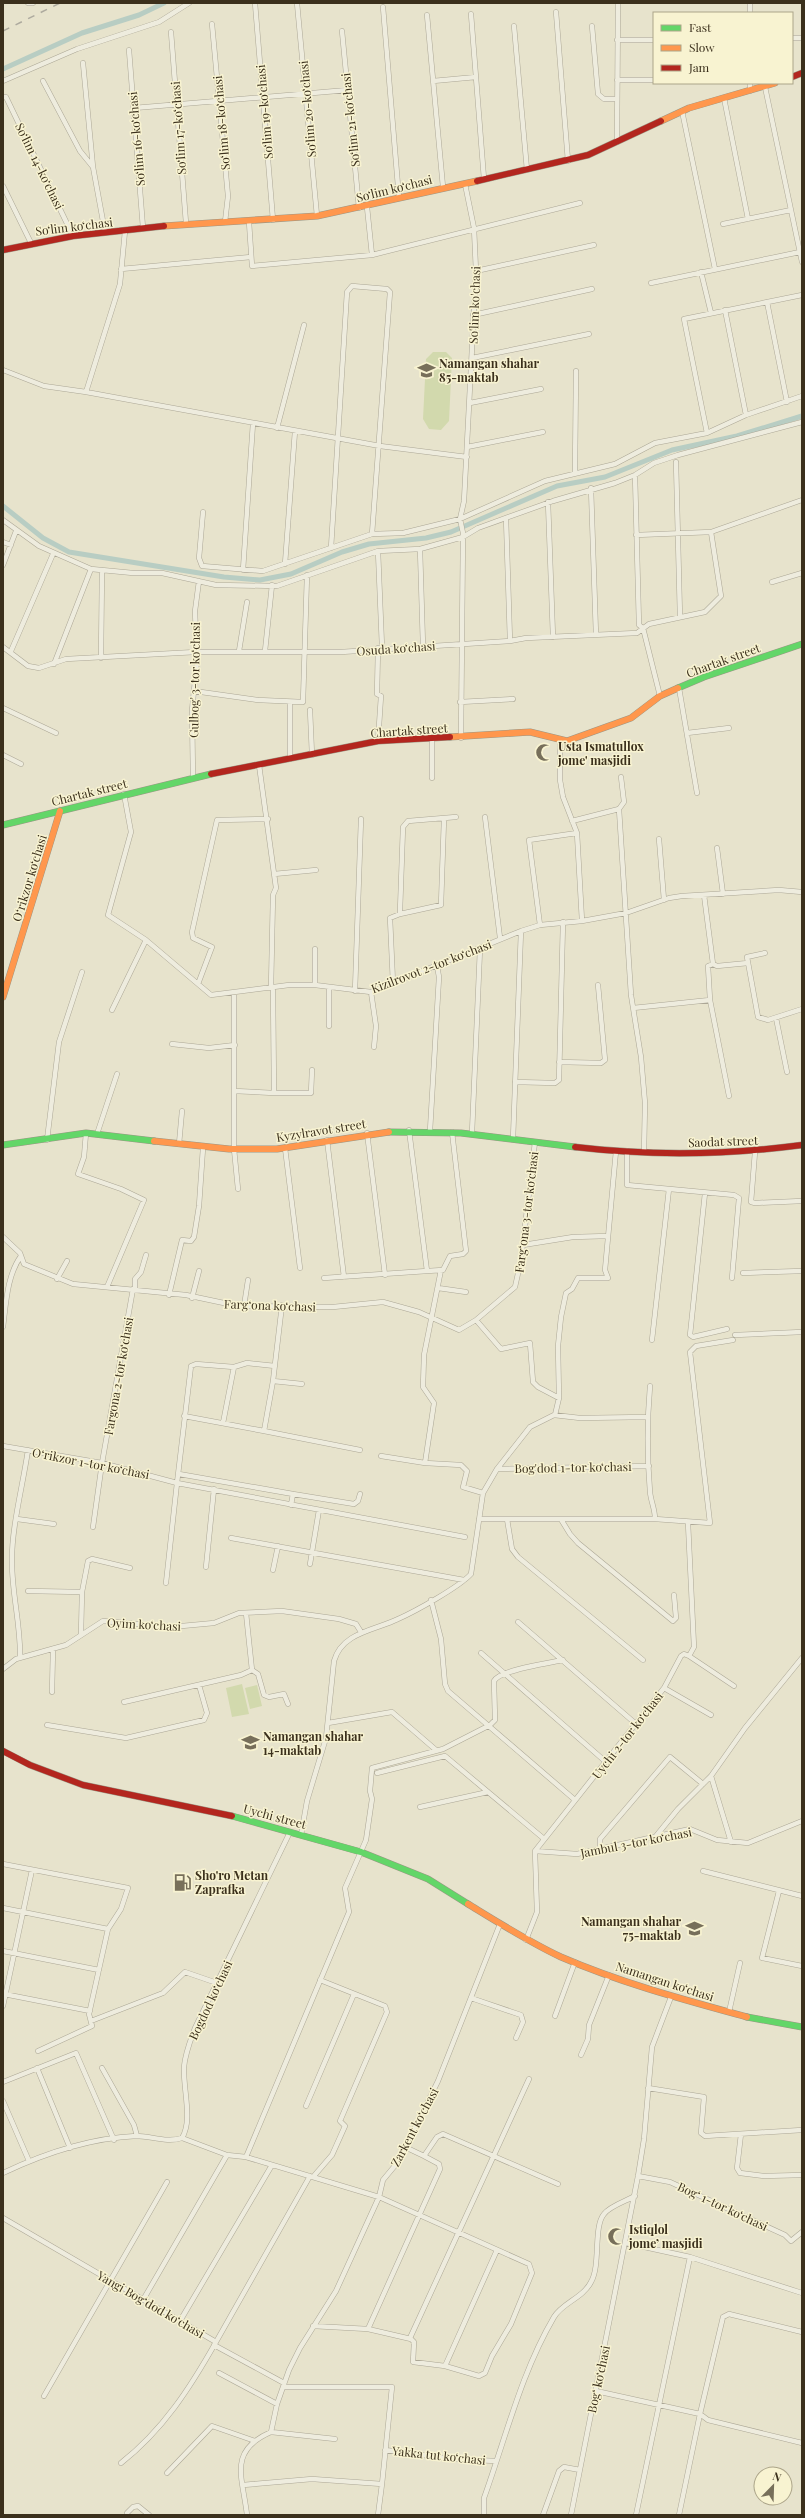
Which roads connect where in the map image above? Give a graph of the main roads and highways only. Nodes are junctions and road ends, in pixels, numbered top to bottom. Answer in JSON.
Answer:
{"nodes":[{"id":1,"x":772,"y":84,"type":"edge"},
{"id":2,"x":3,"y":250,"type":"edge"},
{"id":3,"x":802,"y":644,"type":"edge"},
{"id":4,"x":60,"y":811,"type":"junction"},
{"id":5,"x":3,"y":825,"type":"edge"},
{"id":6,"x":3,"y":997,"type":"edge"},
{"id":7,"x":3,"y":1145,"type":"edge"},
{"id":8,"x":802,"y":1146,"type":"edge"},
{"id":9,"x":644,"y":1152,"type":"joint"},
{"id":10,"x":3,"y":1750,"type":"edge"},
{"id":11,"x":526,"y":1940,"type":"joint"},
{"id":12,"x":802,"y":2027,"type":"edge"}],
"edges":[{"from":1,"to":2,"type":"main road","name":"Soʻlim koʻchasi"},
{"from":3,"to":4,"type":"main road","name":"Chartak street"},
{"from":4,"to":5,"type":"main road","name":"Chartak street"},
{"from":4,"to":6,"type":"main road","name":"Oʻrikzor koʻchasi"},
{"from":7,"to":9,"type":"main road","name":"Kyzylravot street"},
{"from":8,"to":9,"type":"main road","name":"Saodat street"},
{"from":10,"to":11,"type":"main road","name":"Uychi street"},
{"from":11,"to":12,"type":"main road","name":"Namangan koʻchasi"}]}
